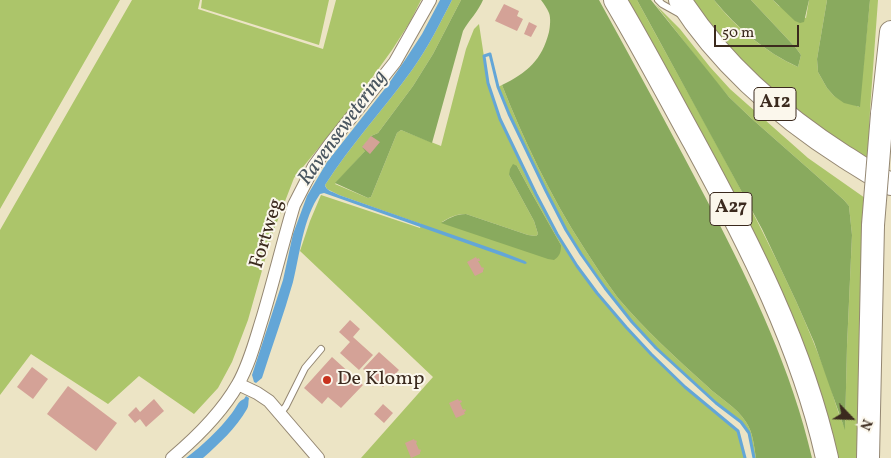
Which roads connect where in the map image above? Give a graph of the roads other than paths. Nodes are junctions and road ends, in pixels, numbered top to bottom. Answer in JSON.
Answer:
{"nodes":[{"id":1,"x":430,"y":0,"type":"edge"},
{"id":2,"x":616,"y":0,"type":"edge"},
{"id":3,"x":658,"y":0,"type":"edge"},
{"id":4,"x":680,"y":0,"type":"edge"},
{"id":5,"x":694,"y":21,"type":"junction"},
{"id":6,"x":891,"y":32,"type":"edge"},
{"id":7,"x":891,"y":184,"type":"edge"},
{"id":8,"x":320,"y":349,"type":"dead end"},
{"id":9,"x":238,"y":384,"type":"junction"},
{"id":10,"x":280,"y":414,"type":"junction"},
{"id":11,"x":172,"y":458,"type":"edge"},
{"id":12,"x":318,"y":458,"type":"edge"},
{"id":13,"x":827,"y":458,"type":"edge"},
{"id":14,"x":868,"y":458,"type":"edge"}],
"edges":[{"from":1,"to":9,"type":"street","name":"Fortweg"},
{"from":2,"to":13,"type":"highway","number":"A27"},
{"from":3,"to":5,"type":"lane"},
{"from":4,"to":5,"type":"highway","number":"A12"},
{"from":5,"to":7,"type":"highway","number":"A12"},
{"from":6,"to":14,"type":"highway","bridge":true},
{"from":8,"to":10,"type":"lane"},
{"from":9,"to":10,"type":"street"},
{"from":9,"to":11,"type":"street","name":"Fortweg"},
{"from":10,"to":12,"type":"street"}]}
